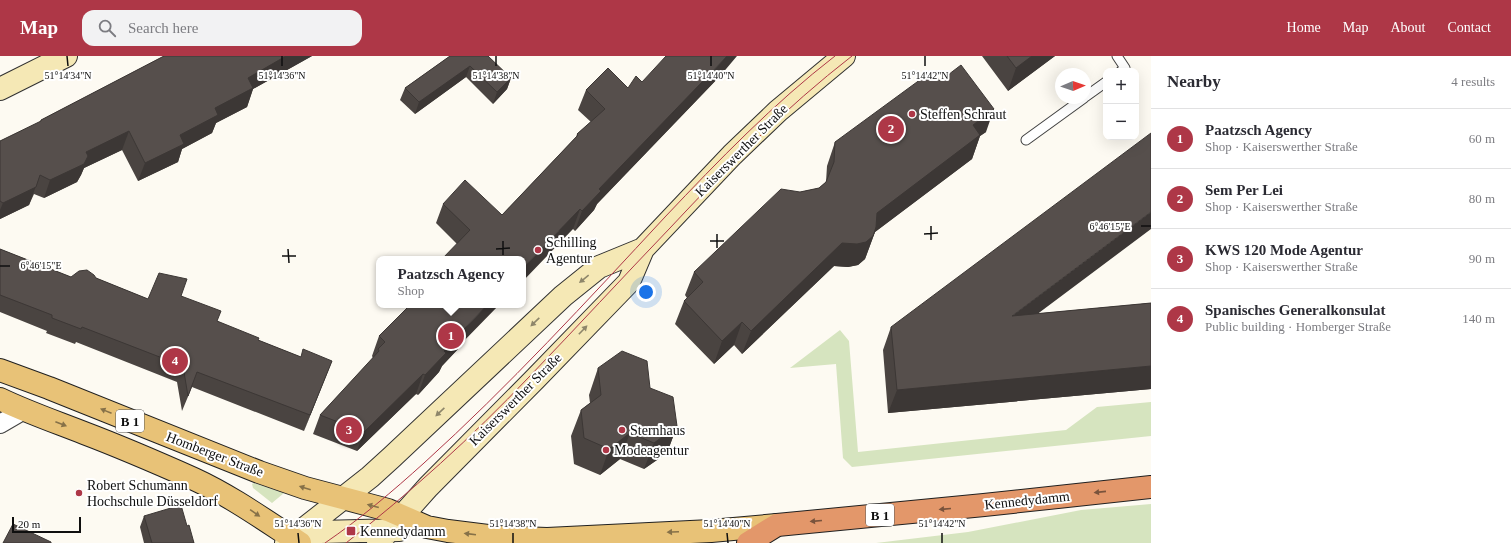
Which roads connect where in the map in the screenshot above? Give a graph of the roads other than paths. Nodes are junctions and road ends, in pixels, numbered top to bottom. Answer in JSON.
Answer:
{"nodes":[{"id":1,"x":66,"y":56,"type":"edge"},
{"id":2,"x":844,"y":56,"type":"edge"},
{"id":3,"x":1117,"y":56,"type":"edge"},
{"id":4,"x":1125,"y":68,"type":"edge"},
{"id":5,"x":1103,"y":84,"type":"edge"},
{"id":6,"x":0,"y":89,"type":"edge"},
{"id":7,"x":1091,"y":93,"type":"edge"},
{"id":8,"x":1076,"y":104,"type":"edge"},
{"id":9,"x":1026,"y":140,"type":"dead end"},
{"id":10,"x":643,"y":249,"type":"junction"},
{"id":11,"x":0,"y":370,"type":"edge"},
{"id":12,"x":0,"y":399,"type":"edge"},
{"id":13,"x":24,"y":410,"type":"junction"},
{"id":14,"x":0,"y":424,"type":"edge"},
{"id":15,"x":1151,"y":487,"type":"edge"},
{"id":16,"x":342,"y":498,"type":"junction"},
{"id":17,"x":776,"y":525,"type":"junction"},
{"id":18,"x":390,"y":530,"type":"edge"},
{"id":19,"x":293,"y":541,"type":"edge"},
{"id":20,"x":748,"y":543,"type":"edge"}],
"edges":[{"from":1,"to":6,"type":"street"},
{"from":2,"to":10,"type":"street","name":"Kaiserswerther Straße"},
{"from":3,"to":4,"type":"lane"},
{"from":5,"to":7,"type":"lane"},
{"from":8,"to":9,"type":"lane"},
{"from":10,"to":16,"type":"street","name":"Kaiserswerther Straße","one_way":true},
{"from":18,"to":10,"type":"street","name":"Kaiserswerther Straße","one_way":true},
{"from":16,"to":11,"type":"main road","name":"Homberger Straße","number":"B 1","one_way":true},
{"from":12,"to":13,"type":"main road","name":"Homberger Straße","number":"B 1"},
{"from":13,"to":14,"type":"street"},
{"from":13,"to":19,"type":"main road","name":"Homberger Straße","number":"B 1","one_way":true},
{"from":15,"to":17,"type":"highway","name":"Kennedydamm","number":"B 1","one_way":true},
{"from":18,"to":16,"type":"main road","number":"B 1","one_way":true},
{"from":16,"to":19,"type":"street","name":"Kaiserswerther Straße"},
{"from":17,"to":18,"type":"main road","name":"Kennedydamm","number":"B 1","one_way":true},
{"from":17,"to":20,"type":"highway"},
{"from":18,"to":19,"type":"street"}]}
